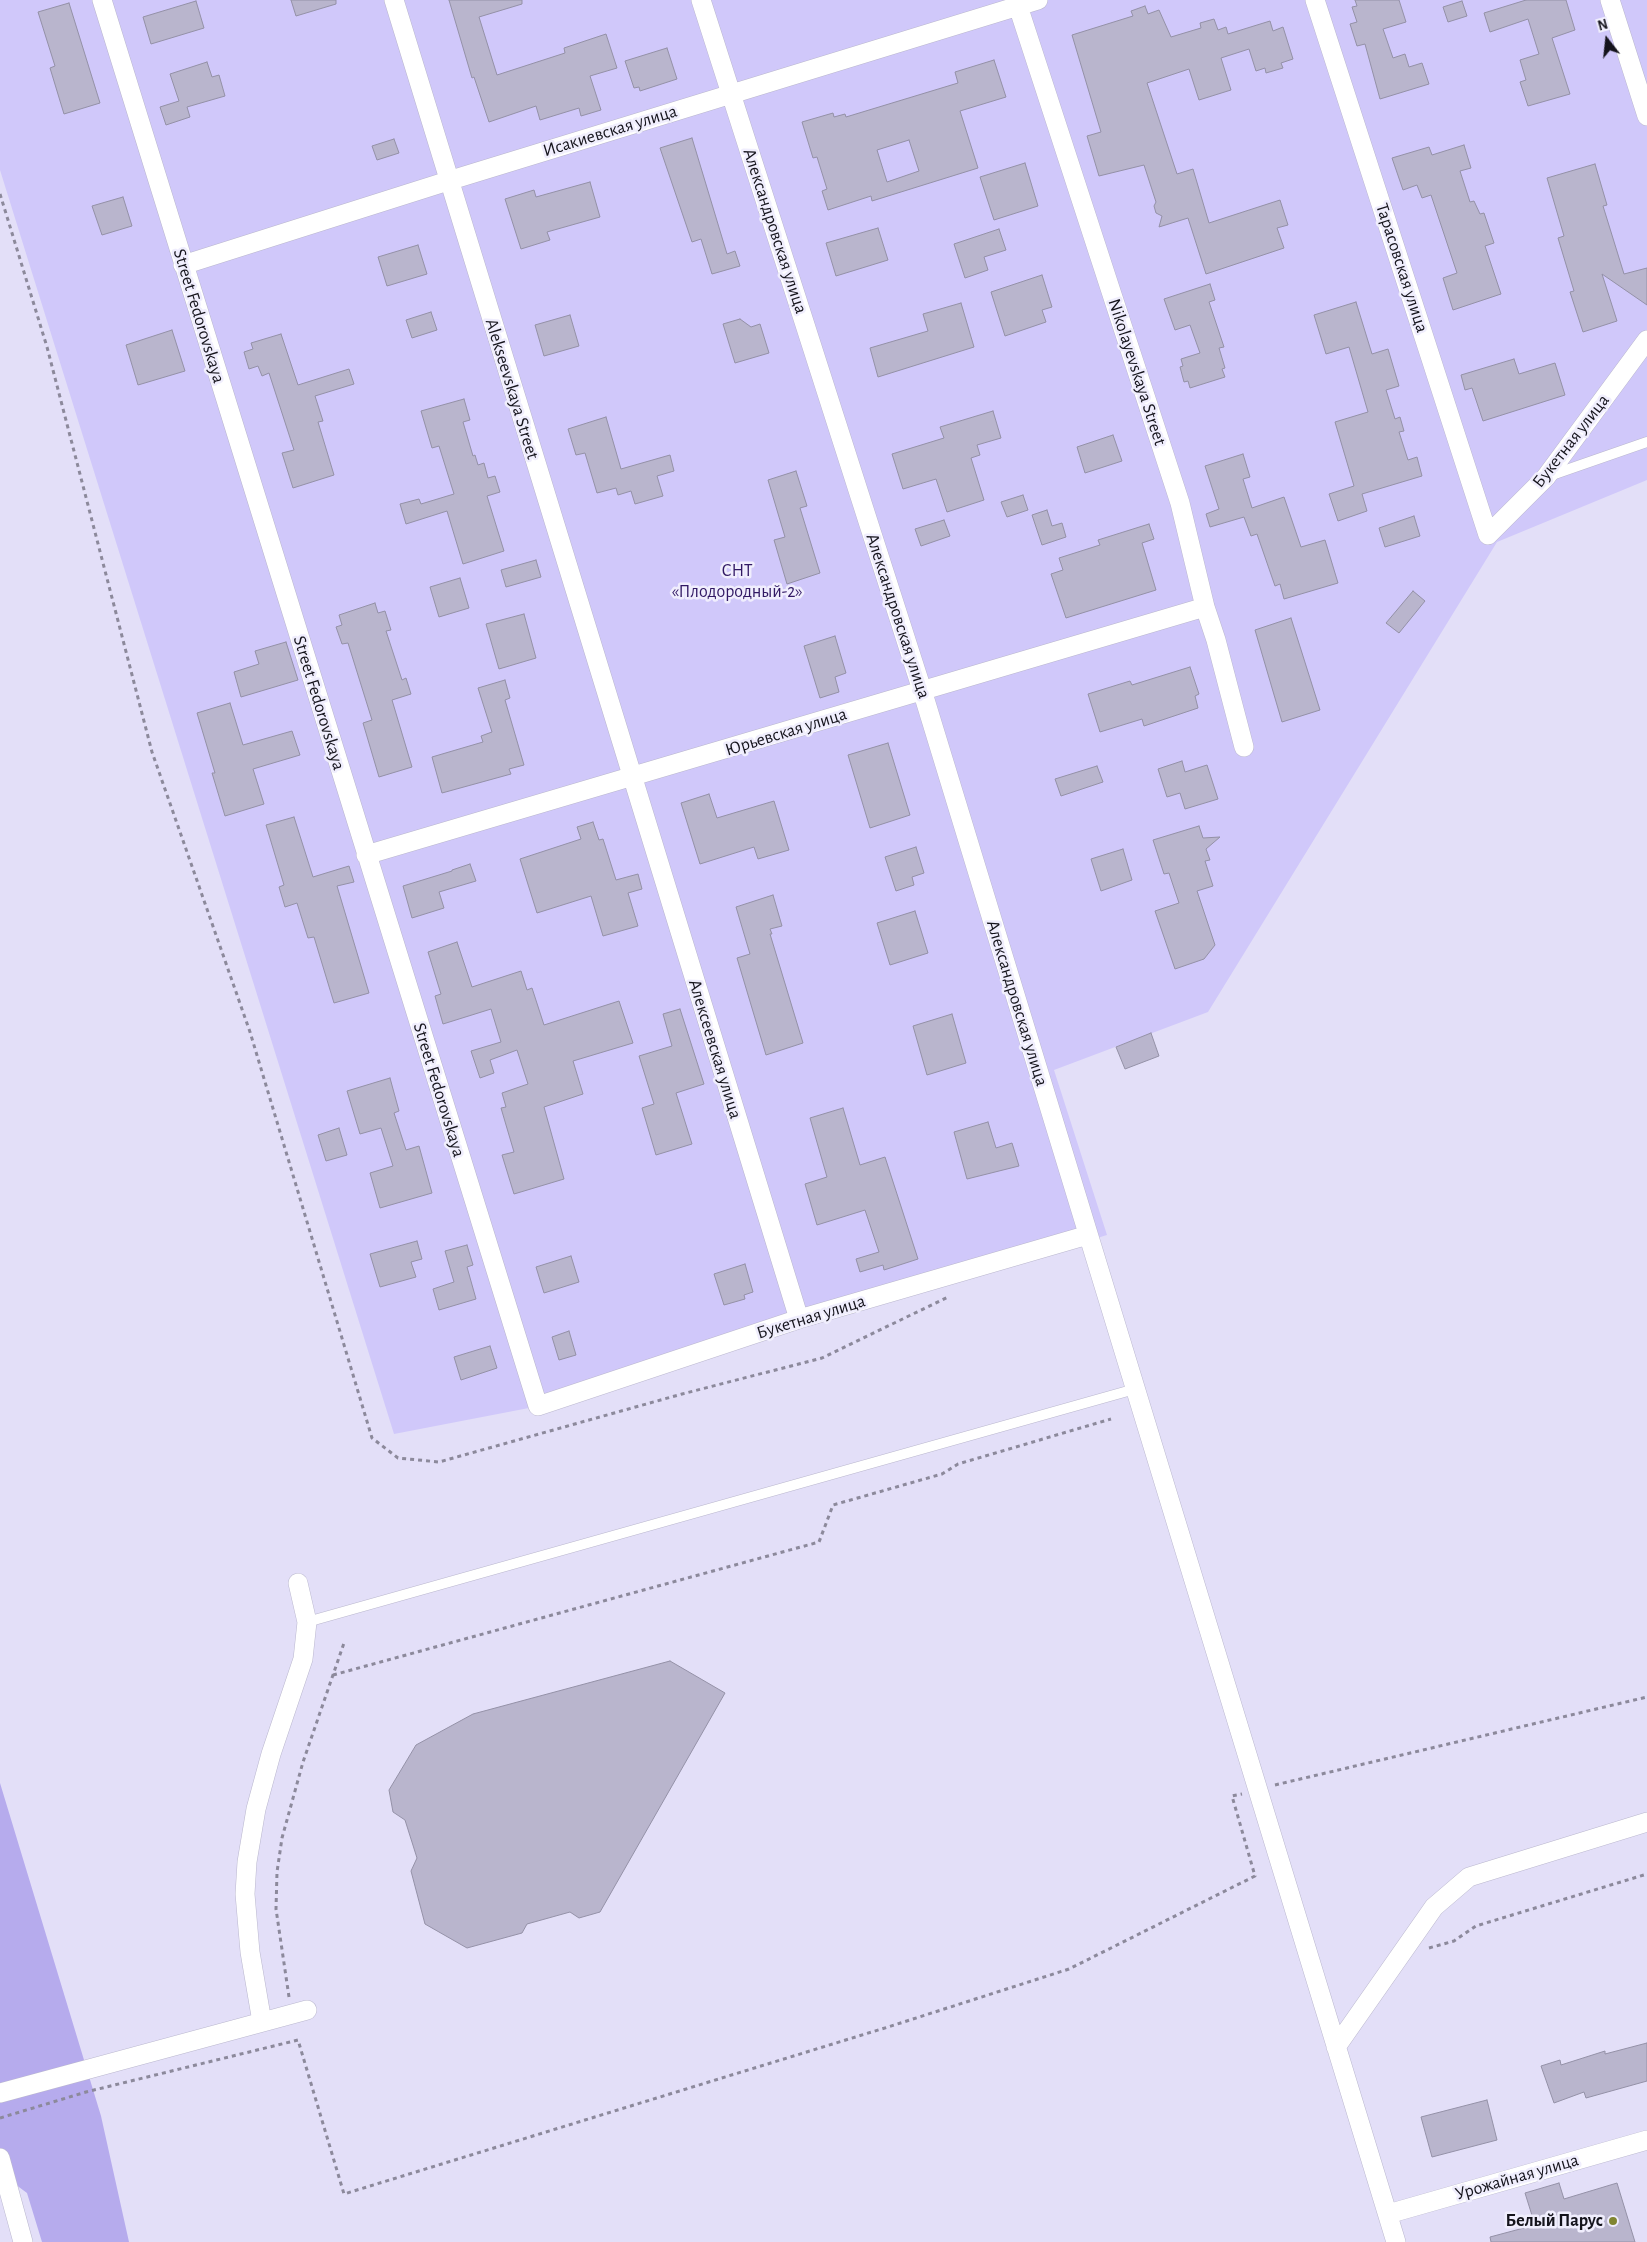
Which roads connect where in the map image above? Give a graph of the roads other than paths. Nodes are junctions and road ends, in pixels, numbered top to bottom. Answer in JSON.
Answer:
{"nodes":[{"id":1,"x":102,"y":0,"type":"edge"},
{"id":2,"x":394,"y":0,"type":"edge"},
{"id":3,"x":701,"y":0,"type":"edge"},
{"id":4,"x":1038,"y":0,"type":"edge"},
{"id":5,"x":1315,"y":0,"type":"edge"},
{"id":6,"x":1610,"y":0,"type":"edge"},
{"id":7,"x":1018,"y":3,"type":"edge"},
{"id":8,"x":731,"y":94,"type":"junction"},
{"id":9,"x":1647,"y":116,"type":"edge"},
{"id":10,"x":448,"y":180,"type":"junction"},
{"id":11,"x":183,"y":265,"type":"junction"},
{"id":12,"x":1647,"y":340,"type":"edge"},
{"id":13,"x":1647,"y":442,"type":"edge"},
{"id":14,"x":1546,"y":477,"type":"junction"},
{"id":15,"x":1488,"y":535,"type":"joint"},
{"id":16,"x":1205,"y":607,"type":"junction"},
{"id":17,"x":922,"y":690,"type":"junction"},
{"id":18,"x":1244,"y":748,"type":"dead end"},
{"id":19,"x":632,"y":778,"type":"junction"},
{"id":20,"x":366,"y":856,"type":"junction"},
{"id":21,"x":1088,"y":1235,"type":"junction"},
{"id":22,"x":799,"y":1319,"type":"junction"},
{"id":23,"x":1135,"y":1389,"type":"junction"},
{"id":24,"x":538,"y":1406,"type":"joint"},
{"id":25,"x":298,"y":1583,"type":"dead end"},
{"id":26,"x":307,"y":1622,"type":"junction"},
{"id":27,"x":1647,"y":1822,"type":"edge"},
{"id":28,"x":307,"y":2010,"type":"dead end"},
{"id":29,"x":262,"y":2022,"type":"junction"},
{"id":30,"x":1336,"y":2047,"type":"junction"},
{"id":31,"x":0,"y":2093,"type":"edge"},
{"id":32,"x":1647,"y":2140,"type":"edge"},
{"id":33,"x":0,"y":2158,"type":"edge"},
{"id":34,"x":6,"y":2202,"type":"edge"},
{"id":35,"x":1388,"y":2214,"type":"junction"},
{"id":36,"x":23,"y":2242,"type":"edge"},
{"id":37,"x":1396,"y":2242,"type":"edge"}],
"edges":[{"from":1,"to":11,"type":"street","name":"Street Fedorovskaya"},
{"from":2,"to":10,"type":"street","name":"Alekseevskaya Street"},
{"from":3,"to":8,"type":"street","name":"Александровская улица"},
{"from":4,"to":7,"type":"street","name":"Исакиевская улица"},
{"from":5,"to":15,"type":"street","name":"Тарасовская улица"},
{"from":6,"to":9,"type":"street"},
{"from":7,"to":8,"type":"street","name":"Исакиевская улица"},
{"from":7,"to":16,"type":"street","name":"Nikolayevskaya Street"},
{"from":8,"to":10,"type":"street","name":"Исакиевская улица"},
{"from":8,"to":17,"type":"street","name":"Александровская улица"},
{"from":10,"to":11,"type":"street","name":"Исакиевская улица"},
{"from":10,"to":19,"type":"street","name":"Alekseevskaya Street"},
{"from":11,"to":20,"type":"street","name":"Street Fedorovskaya"},
{"from":12,"to":14,"type":"street","name":"Букетная улица"},
{"from":13,"to":14,"type":"lane"},
{"from":14,"to":15,"type":"street","name":"Букетная улица"},
{"from":16,"to":17,"type":"street","name":"Юрьевская улица"},
{"from":16,"to":18,"type":"street","name":"Nikolayevskaya Street"},
{"from":17,"to":19,"type":"street","name":"Юрьевская улица"},
{"from":17,"to":21,"type":"street","name":"Александровская улица"},
{"from":19,"to":20,"type":"street","name":"Юрьевская улица"},
{"from":19,"to":22,"type":"street","name":"Алексеевская улица"},
{"from":20,"to":24,"type":"street","name":"Street Fedorovskaya"},
{"from":21,"to":22,"type":"street","name":"Букетная улица"},
{"from":21,"to":23,"type":"street","name":"Александровская улица"},
{"from":22,"to":24,"type":"street","name":"Букетная улица"},
{"from":23,"to":26,"type":"lane"},
{"from":23,"to":30,"type":"street","name":"Александровская улица"},
{"from":25,"to":26,"type":"street"},
{"from":26,"to":29,"type":"street"},
{"from":27,"to":30,"type":"street"},
{"from":28,"to":29,"type":"street"},
{"from":29,"to":31,"type":"street"},
{"from":30,"to":35,"type":"street","name":"Александровская улица"},
{"from":32,"to":35,"type":"street","name":"Урожайная улица"},
{"from":33,"to":34,"type":"street"},
{"from":34,"to":36,"type":"street"},
{"from":35,"to":37,"type":"street","name":"Александровская улица"}]}
